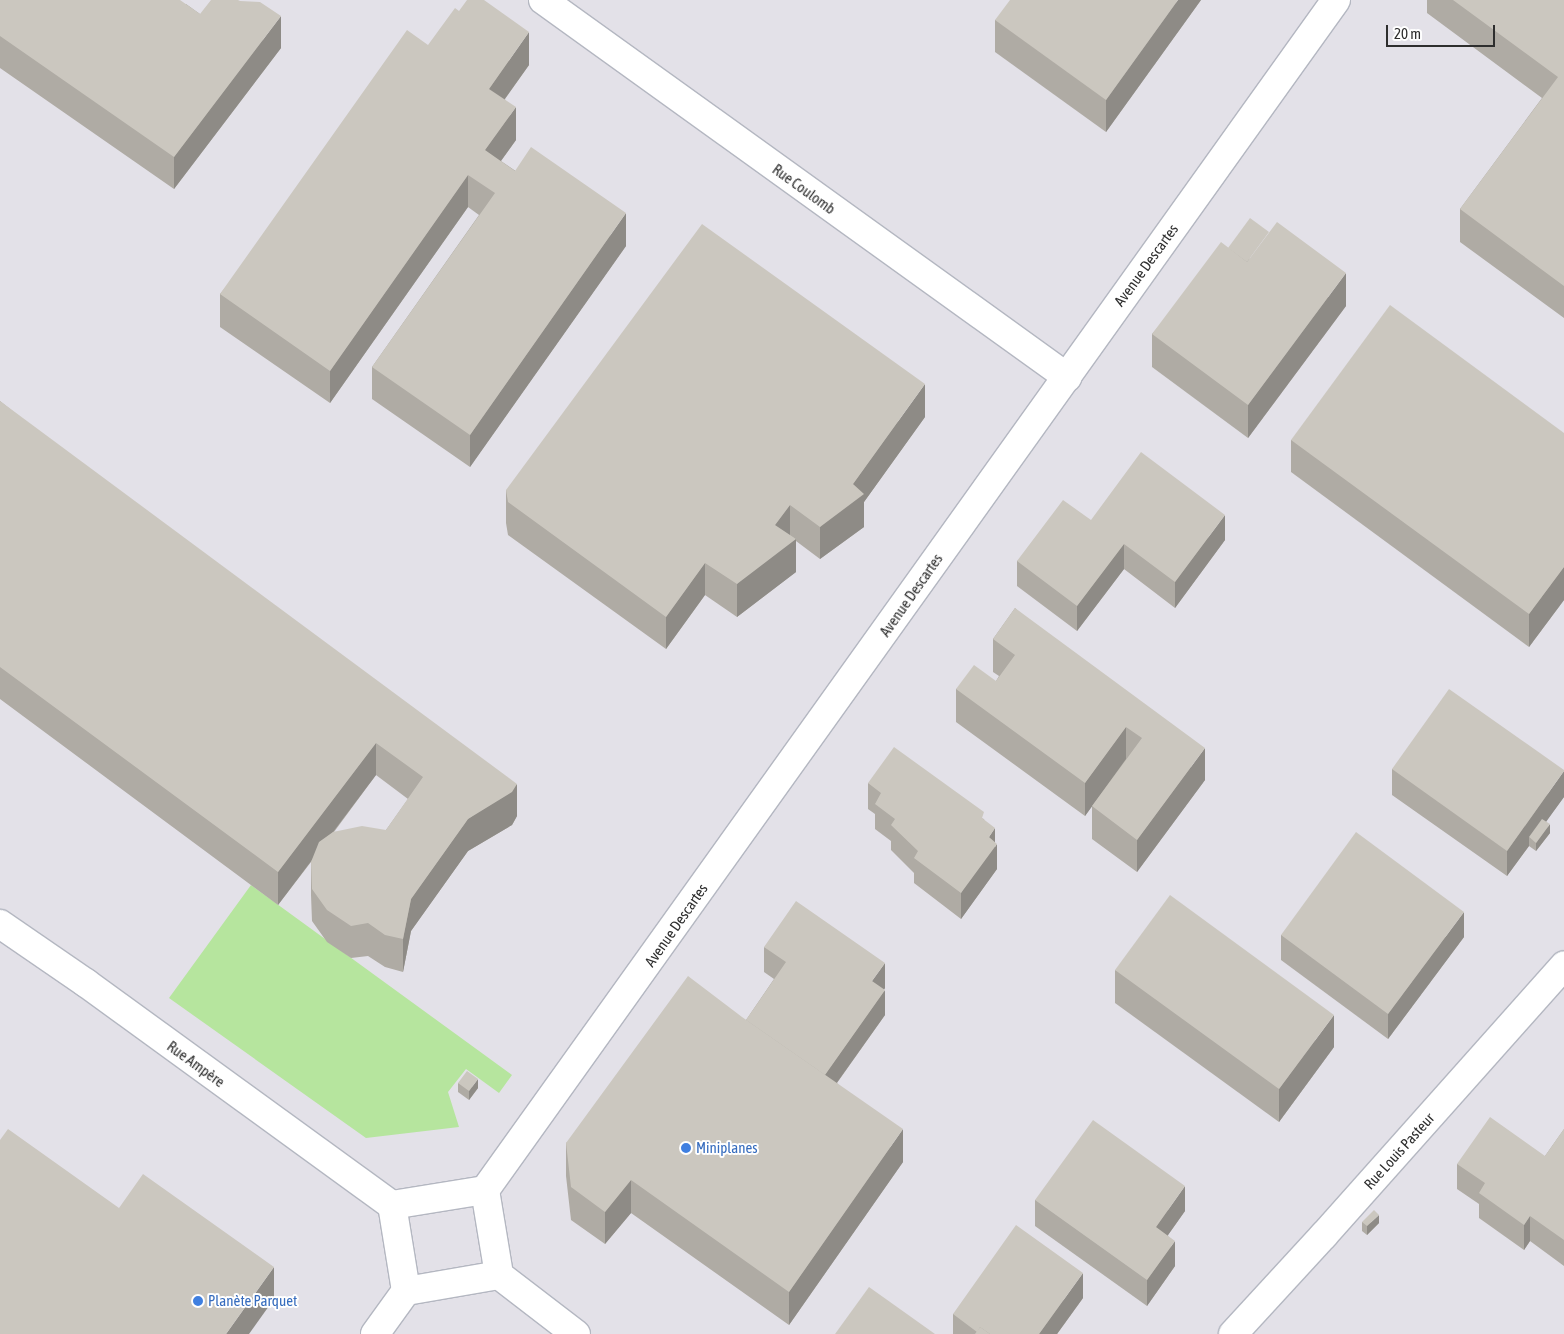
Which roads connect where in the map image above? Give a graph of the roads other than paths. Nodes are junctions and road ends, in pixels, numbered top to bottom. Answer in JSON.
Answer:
{"nodes":[{"id":1,"x":543,"y":0,"type":"edge"},
{"id":2,"x":1336,"y":0,"type":"edge"},
{"id":3,"x":1067,"y":377,"type":"junction"},
{"id":4,"x":0,"y":924,"type":"edge"},
{"id":5,"x":1564,"y":966,"type":"edge"},
{"id":6,"x":485,"y":1190,"type":"junction"},
{"id":7,"x":392,"y":1205,"type":"junction"},
{"id":8,"x":499,"y":1275,"type":"junction"},
{"id":9,"x":406,"y":1291,"type":"junction"},
{"id":10,"x":375,"y":1334,"type":"edge"},
{"id":11,"x":576,"y":1334,"type":"edge"},
{"id":12,"x":1233,"y":1334,"type":"edge"}],
"edges":[{"from":1,"to":3,"type":"street","name":"Rue Coulomb"},
{"from":2,"to":3,"type":"street","name":"Avenue Descartes"},
{"from":3,"to":6,"type":"street","name":"Avenue Descartes"},
{"from":4,"to":7,"type":"street","name":"Rue Ampère"},
{"from":5,"to":12,"type":"street","name":"Rue Louis Pasteur"},
{"from":6,"to":7,"type":"street"},
{"from":6,"to":8,"type":"street"},
{"from":7,"to":9,"type":"street"},
{"from":8,"to":9,"type":"street"},
{"from":8,"to":11,"type":"street"},
{"from":9,"to":10,"type":"street"}]}
